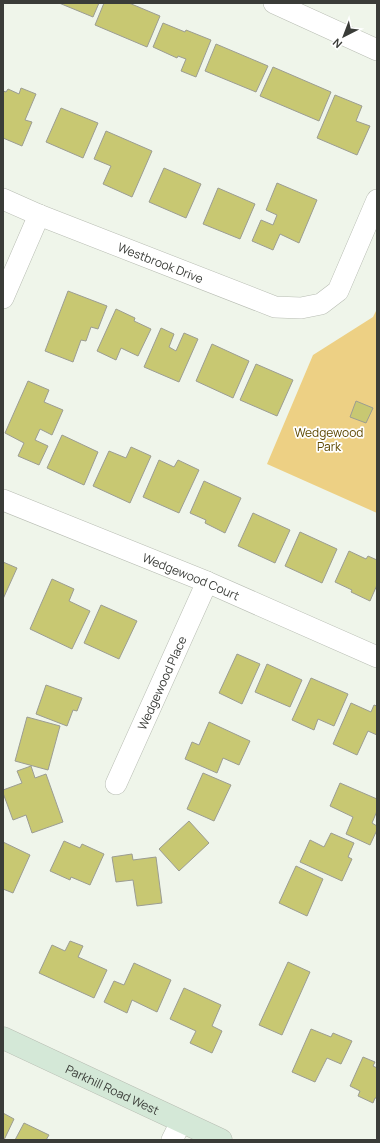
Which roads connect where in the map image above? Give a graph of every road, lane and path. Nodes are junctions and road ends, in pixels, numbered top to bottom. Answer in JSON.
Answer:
{"nodes":[{"id":1,"x":274,"y":3,"type":"edge"},
{"id":2,"x":377,"y":50,"type":"edge"},
{"id":3,"x":3,"y":199,"type":"edge"},
{"id":4,"x":377,"y":200,"type":"edge"},
{"id":5,"x":39,"y":215,"type":"junction"},
{"id":6,"x":3,"y":298,"type":"edge"},
{"id":7,"x":3,"y":500,"type":"edge"},
{"id":8,"x":207,"y":582,"type":"junction"},
{"id":9,"x":377,"y":657,"type":"edge"},
{"id":10,"x":116,"y":784,"type":"dead end"},
{"id":11,"x":3,"y":1038,"type":"edge"},
{"id":12,"x":177,"y":1131,"type":"edge"},
{"id":13,"x":221,"y":1140,"type":"edge"}],
"edges":[{"from":1,"to":2,"type":"street"},
{"from":3,"to":5,"type":"street","name":"Westbrook Drive"},
{"from":4,"to":5,"type":"street","name":"Westbrook Drive"},
{"from":5,"to":6,"type":"street"},
{"from":7,"to":8,"type":"street","name":"Wedgewood Court"},
{"from":8,"to":9,"type":"street","name":"Wedgewood Court"},
{"from":8,"to":10,"type":"street","name":"Wedgewood Place"},
{"from":11,"to":12,"type":"main road","name":"Parkhill Road West"},
{"from":12,"to":13,"type":"main road","name":"Parkhill Road West"}]}
